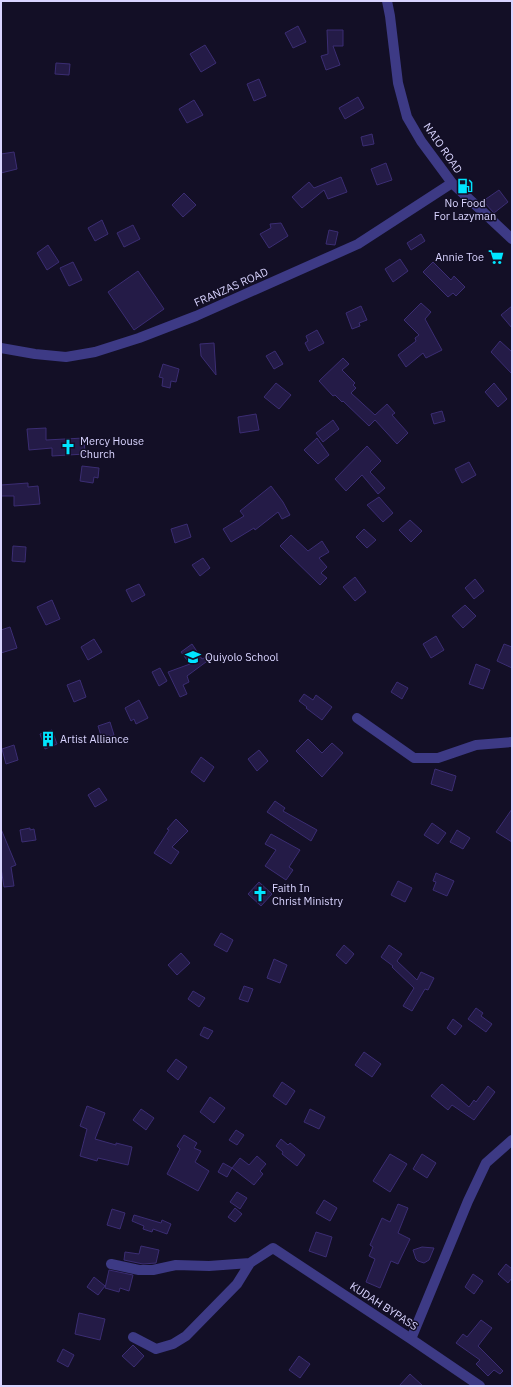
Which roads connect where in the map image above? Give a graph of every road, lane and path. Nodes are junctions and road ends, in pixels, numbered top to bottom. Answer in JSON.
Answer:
{"nodes":[{"id":1,"x":387,"y":1,"type":"edge"},
{"id":2,"x":452,"y":182,"type":"junction"},
{"id":3,"x":512,"y":239,"type":"edge"},
{"id":4,"x":1,"y":348,"type":"edge"},
{"id":5,"x":357,"y":718,"type":"dead end"},
{"id":6,"x":512,"y":742,"type":"edge"},
{"id":7,"x":512,"y":1140,"type":"edge"},
{"id":8,"x":250,"y":1263,"type":"junction"},
{"id":9,"x":111,"y":1264,"type":"dead end"},
{"id":10,"x":133,"y":1337,"type":"dead end"},
{"id":11,"x":412,"y":1339,"type":"junction"},
{"id":12,"x":480,"y":1386,"type":"edge"}],
"edges":[{"from":1,"to":2,"type":"street","name":"NAIO ROAD"},
{"from":2,"to":3,"type":"street","name":"NAIO ROAD"},
{"from":2,"to":4,"type":"street","name":"FRANZAS ROAD"},
{"from":5,"to":6,"type":"street"},
{"from":7,"to":11,"type":"street"},
{"from":8,"to":9,"type":"street"},
{"from":8,"to":10,"type":"street"},
{"from":8,"to":11,"type":"street","name":"KUDAH BYPASS"},
{"from":11,"to":12,"type":"street","name":"KUDAH BYPASS"}]}
